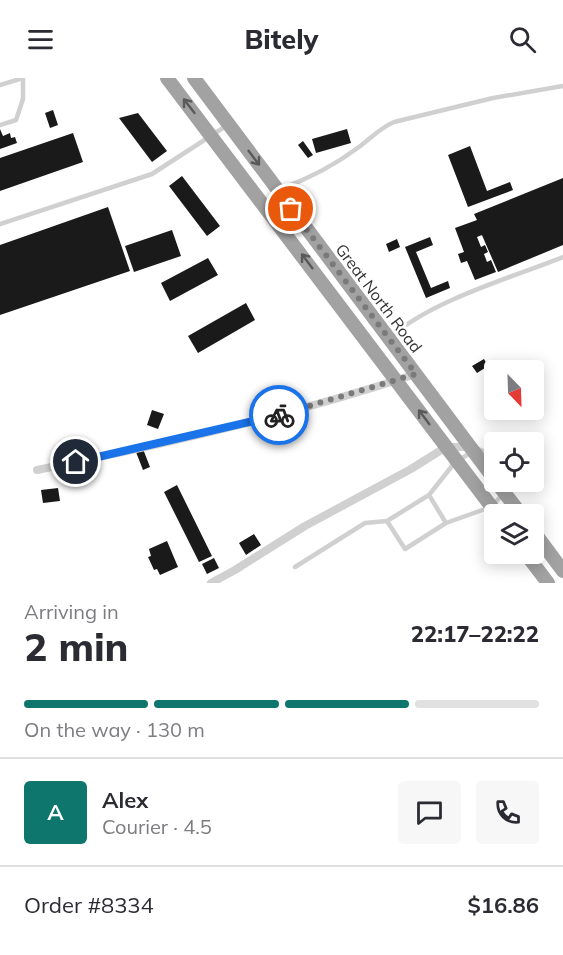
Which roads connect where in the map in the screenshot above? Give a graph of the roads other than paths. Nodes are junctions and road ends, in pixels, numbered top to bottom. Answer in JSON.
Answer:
{"nodes":[{"id":1,"x":23,"y":78,"type":"edge"},
{"id":2,"x":167,"y":78,"type":"edge"},
{"id":3,"x":194,"y":78,"type":"edge"},
{"id":4,"x":0,"y":85,"type":"edge"},
{"id":5,"x":563,"y":86,"type":"edge"},
{"id":6,"x":228,"y":124,"type":"junction"},
{"id":7,"x":0,"y":125,"type":"edge"},
{"id":8,"x":212,"y":136,"type":"junction"},
{"id":9,"x":278,"y":190,"type":"junction"},
{"id":10,"x":0,"y":224,"type":"edge"},
{"id":11,"x":563,"y":257,"type":"edge"},
{"id":12,"x":389,"y":339,"type":"junction"},
{"id":13,"x":416,"y":374,"type":"junction"},
{"id":14,"x":396,"y":381,"type":"junction"},
{"id":15,"x":446,"y":447,"type":"junction"},
{"id":16,"x":472,"y":450,"type":"junction"},
{"id":17,"x":484,"y":453,"type":"edge"},
{"id":18,"x":456,"y":461,"type":"junction"},
{"id":19,"x":484,"y":466,"type":"edge"},
{"id":20,"x":37,"y":470,"type":"dead end"},
{"id":21,"x":504,"y":492,"type":"edge"},
{"id":22,"x":429,"y":495,"type":"junction"},
{"id":23,"x":489,"y":504,"type":"edge"},
{"id":24,"x":513,"y":504,"type":"edge"},
{"id":25,"x":484,"y":514,"type":"edge"},
{"id":26,"x":387,"y":521,"type":"junction"},
{"id":27,"x":446,"y":523,"type":"junction"},
{"id":28,"x":544,"y":545,"type":"edge"},
{"id":29,"x":534,"y":564,"type":"edge"},
{"id":30,"x":296,"y":567,"type":"dead end"},
{"id":31,"x":563,"y":571,"type":"edge"},
{"id":32,"x":211,"y":583,"type":"edge"},
{"id":33,"x":548,"y":583,"type":"edge"}],
"edges":[{"from":1,"to":4,"type":"lane"},
{"from":1,"to":7,"type":"lane"},
{"from":8,"to":2,"type":"highway","one_way":true},
{"from":3,"to":6,"type":"highway","name":"Great North Road"},
{"from":5,"to":9,"type":"lane"},
{"from":6,"to":8,"type":"lane"},
{"from":6,"to":9,"type":"highway","name":"Great North Road","one_way":true},
{"from":8,"to":10,"type":"lane"},
{"from":14,"to":8,"type":"highway","one_way":true},
{"from":9,"to":12,"type":"highway","name":"Great North Road"},
{"from":11,"to":12,"type":"lane"},
{"from":12,"to":13,"type":"highway","name":"Great North Road"},
{"from":13,"to":14,"type":"street"},
{"from":13,"to":16,"type":"highway","name":"Great North Road"},
{"from":15,"to":14,"type":"highway","one_way":true},
{"from":14,"to":20,"type":"street"},
{"from":15,"to":16,"type":"street"},
{"from":15,"to":18,"type":"highway"},
{"from":15,"to":32,"type":"street"},
{"from":16,"to":17,"type":"lane"},
{"from":16,"to":18,"type":"lane"},
{"from":16,"to":19,"type":"highway","name":"Great North Road"},
{"from":18,"to":22,"type":"lane"},
{"from":18,"to":23,"type":"highway"},
{"from":21,"to":24,"type":"highway","name":"Great North Road"},
{"from":22,"to":26,"type":"lane"},
{"from":22,"to":27,"type":"lane"},
{"from":25,"to":27,"type":"lane"},
{"from":26,"to":27,"type":"lane"},
{"from":26,"to":30,"type":"lane"},
{"from":28,"to":31,"type":"highway"},
{"from":29,"to":33,"type":"highway"}]}
